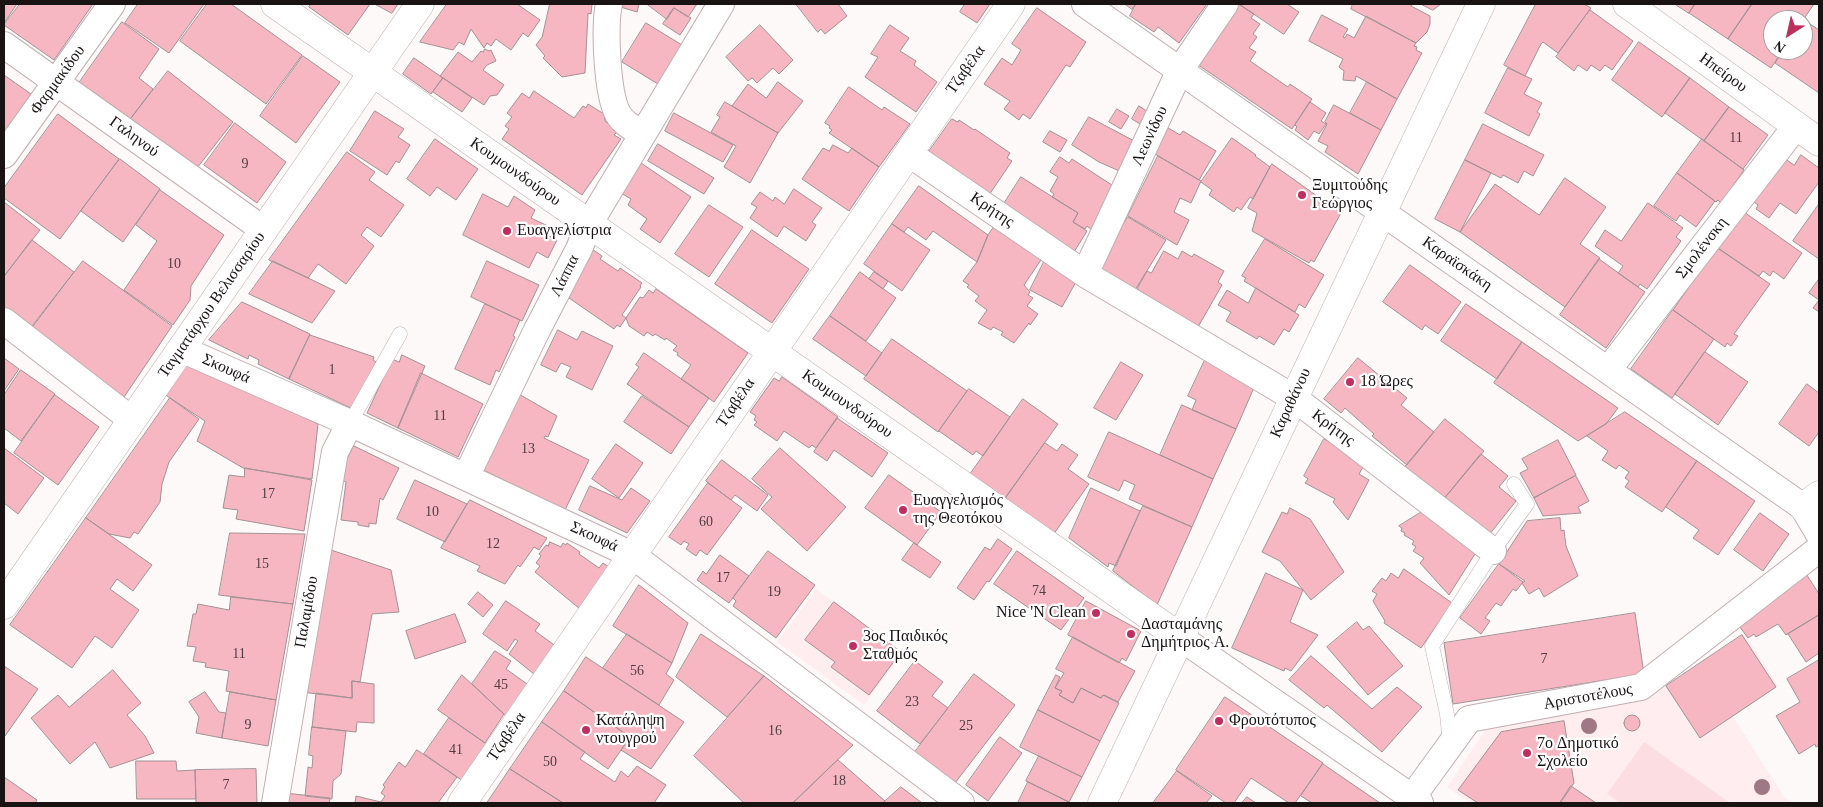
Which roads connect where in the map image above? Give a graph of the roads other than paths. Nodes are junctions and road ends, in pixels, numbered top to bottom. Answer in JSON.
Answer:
{"nodes":[{"id":1,"x":112,"y":4,"type":"edge"},
{"id":2,"x":275,"y":4,"type":"edge"},
{"id":3,"x":420,"y":4,"type":"edge"},
{"id":4,"x":609,"y":4,"type":"edge"},
{"id":5,"x":721,"y":4,"type":"edge"},
{"id":6,"x":1011,"y":4,"type":"edge"},
{"id":7,"x":1085,"y":4,"type":"edge"},
{"id":8,"x":1225,"y":4,"type":"edge"},
{"id":9,"x":1481,"y":4,"type":"edge"},
{"id":10,"x":1627,"y":4,"type":"edge"},
{"id":11,"x":4,"y":45,"type":"edge"},
{"id":12,"x":1180,"y":70,"type":"junction"},
{"id":13,"x":373,"y":72,"type":"junction"},
{"id":14,"x":57,"y":82,"type":"junction"},
{"id":15,"x":1796,"y":126,"type":"junction"},
{"id":16,"x":642,"y":134,"type":"junction"},
{"id":17,"x":1819,"y":142,"type":"edge"},
{"id":18,"x":908,"y":153,"type":"junction"},
{"id":19,"x":4,"y":156,"type":"edge"},
{"id":20,"x":1382,"y":212,"type":"junction"},
{"id":21,"x":589,"y":224,"type":"junction"},
{"id":22,"x":264,"y":230,"type":"junction"},
{"id":23,"x":1085,"y":274,"type":"junction"},
{"id":24,"x":4,"y":321,"type":"edge"},
{"id":25,"x":400,"y":334,"type":"dead end"},
{"id":26,"x":182,"y":349,"type":"junction"},
{"id":27,"x":772,"y":351,"type":"junction"},
{"id":28,"x":1608,"y":370,"type":"junction"},
{"id":29,"x":1294,"y":398,"type":"junction"},
{"id":30,"x":132,"y":420,"type":"junction"},
{"id":31,"x":350,"y":423,"type":"junction"},
{"id":32,"x":466,"y":477,"type":"junction"},
{"id":33,"x":1514,"y":484,"type":"dead end"},
{"id":34,"x":1811,"y":501,"type":"edge"},
{"id":35,"x":1819,"y":534,"type":"edge"},
{"id":36,"x":1819,"y":549,"type":"edge"},
{"id":37,"x":1494,"y":551,"type":"junction"},
{"id":38,"x":632,"y":555,"type":"junction"},
{"id":39,"x":4,"y":606,"type":"edge"},
{"id":40,"x":1181,"y":638,"type":"junction"},
{"id":41,"x":1450,"y":745,"type":"junction"},
{"id":42,"x":1413,"y":801,"type":"edge"},
{"id":43,"x":274,"y":803,"type":"edge"},
{"id":44,"x":462,"y":803,"type":"edge"},
{"id":45,"x":961,"y":803,"type":"edge"},
{"id":46,"x":1102,"y":803,"type":"edge"}],
"edges":[{"from":1,"to":14,"type":"street","name":"Φαρμακίδου"},
{"from":2,"to":13,"type":"street","name":"Κουμουνδούρου"},
{"from":3,"to":13,"type":"street","name":"Ταγματάρχου Βελισσαρίου"},
{"from":4,"to":16,"type":"street"},
{"from":5,"to":16,"type":"street","name":"Λάππα"},
{"from":6,"to":18,"type":"street","name":"Τζαβέλα"},
{"from":7,"to":12,"type":"street","name":"Καραϊσκάκη"},
{"from":8,"to":12,"type":"street","name":"Λεωνίδου"},
{"from":9,"to":20,"type":"street","name":"Καραθάνου"},
{"from":10,"to":15,"type":"street","name":"Ηπείρου"},
{"from":11,"to":14,"type":"street","name":"Γαληνού"},
{"from":12,"to":20,"type":"street","name":"Καραϊσκάκη"},
{"from":12,"to":23,"type":"street","name":"Λεωνίδου"},
{"from":13,"to":21,"type":"street","name":"Κουμουνδούρου"},
{"from":13,"to":22,"type":"street","name":"Ταγματάρχου Βελισσαρίου"},
{"from":14,"to":19,"type":"street","name":"Φαρμακίδου"},
{"from":14,"to":22,"type":"street","name":"Γαληνού"},
{"from":15,"to":17,"type":"street","name":"Ηπείρου"},
{"from":15,"to":28,"type":"street","name":"Σμολένσκη"},
{"from":16,"to":21,"type":"street","name":"Λάππα"},
{"from":18,"to":23,"type":"street","name":"Κρήτης"},
{"from":18,"to":27,"type":"street","name":"Τζαβέλα"},
{"from":20,"to":28,"type":"street","name":"Καραϊσκάκη"},
{"from":20,"to":29,"type":"street","name":"Καραθάνου"},
{"from":21,"to":27,"type":"street","name":"Κουμουνδούρου"},
{"from":21,"to":32,"type":"street","name":"Λάππα"},
{"from":22,"to":26,"type":"street","name":"Ταγματάρχου Βελισσαρίου"},
{"from":23,"to":29,"type":"street","name":"Κρήτης"},
{"from":24,"to":30,"type":"street"},
{"from":25,"to":31,"type":"lane"},
{"from":26,"to":30,"type":"street","name":"Ταγματάρχου Βελισσαρίου"},
{"from":26,"to":31,"type":"street","name":"Σκουφά"},
{"from":27,"to":38,"type":"street","name":"Τζαβέλα"},
{"from":27,"to":40,"type":"street","name":"Κουμουνδούρου"},
{"from":28,"to":34,"type":"street","name":"Καραϊσκάκη"},
{"from":29,"to":37,"type":"street","name":"Κρήτης"},
{"from":29,"to":40,"type":"street","name":"Καραθάνου"},
{"from":30,"to":39,"type":"street","name":"Ταγματάρχου Βελισσαρίου"},
{"from":31,"to":32,"type":"street","name":"Σκουφά"},
{"from":31,"to":43,"type":"street","name":"Παλαμίδου"},
{"from":32,"to":38,"type":"street","name":"Σκουφά"},
{"from":33,"to":37,"type":"lane"},
{"from":34,"to":35,"type":"street","name":"Καραϊσκάκη"},
{"from":36,"to":41,"type":"street","name":"Αριστοτέλους"},
{"from":37,"to":41,"type":"lane"},
{"from":38,"to":44,"type":"street","name":"Τζαβέλα"},
{"from":38,"to":45,"type":"street","name":"Σκουφά"},
{"from":40,"to":42,"type":"street","name":"Κουμουνδούρου"},
{"from":40,"to":46,"type":"street","name":"Καραθάνου"},
{"from":41,"to":42,"type":"street","name":"Αριστοτέλους"}]}
